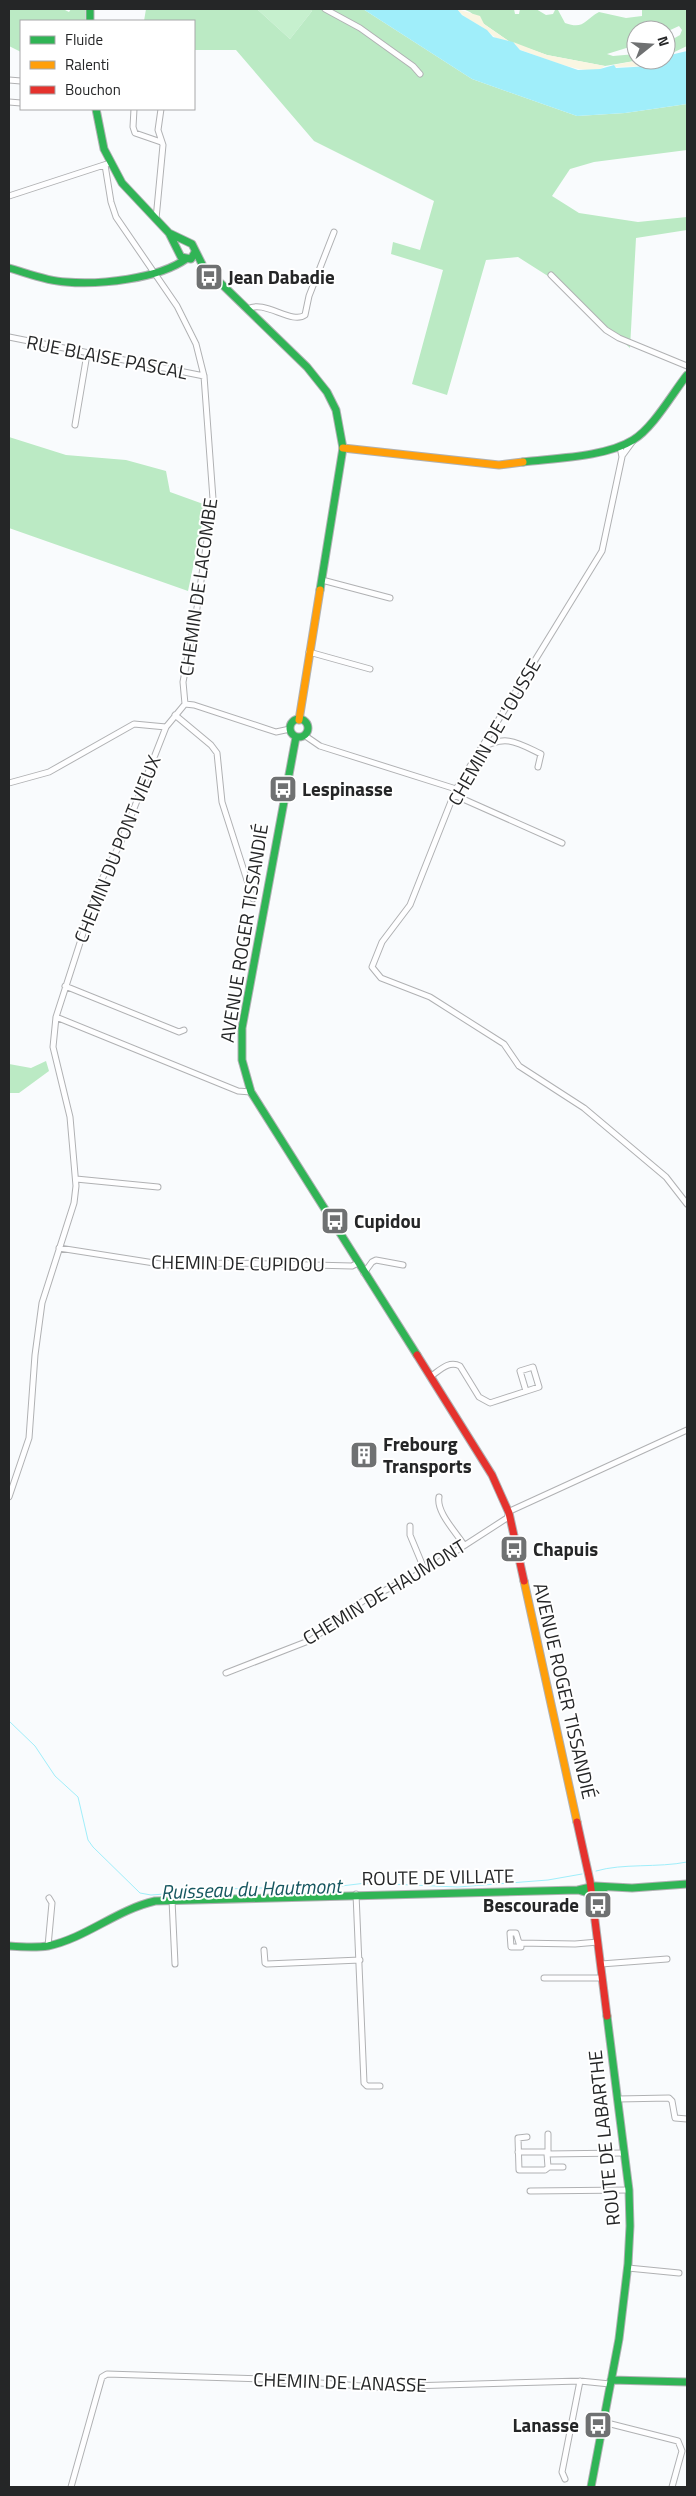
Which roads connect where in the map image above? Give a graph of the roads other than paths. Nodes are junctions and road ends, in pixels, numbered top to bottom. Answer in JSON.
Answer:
{"nodes":[{"id":1,"x":325,"y":9,"type":"edge"},
{"id":2,"x":420,"y":74,"type":"dead end"},
{"id":3,"x":96,"y":110,"type":"edge"},
{"id":4,"x":134,"y":110,"type":"edge"},
{"id":5,"x":161,"y":110,"type":"edge"},
{"id":6,"x":161,"y":142,"type":"junction"},
{"id":7,"x":107,"y":164,"type":"junction"},
{"id":8,"x":9,"y":196,"type":"edge"},
{"id":9,"x":156,"y":219,"type":"junction"},
{"id":10,"x":334,"y":232,"type":"dead end"},
{"id":11,"x":169,"y":233,"type":"junction"},
{"id":12,"x":186,"y":243,"type":"junction"},
{"id":13,"x":196,"y":252,"type":"junction"},
{"id":14,"x":183,"y":256,"type":"junction"},
{"id":15,"x":203,"y":266,"type":"junction"},
{"id":16,"x":9,"y":268,"type":"edge"},
{"id":17,"x":153,"y":272,"type":"junction"},
{"id":18,"x":551,"y":275,"type":"dead end"},
{"id":19,"x":248,"y":309,"type":"junction"},
{"id":20,"x":9,"y":337,"type":"edge"},
{"id":21,"x":87,"y":354,"type":"junction"},
{"id":22,"x":687,"y":366,"type":"edge"},
{"id":23,"x":687,"y":375,"type":"edge"},
{"id":24,"x":204,"y":376,"type":"junction"},
{"id":25,"x":75,"y":425,"type":"dead end"},
{"id":26,"x":634,"y":439,"type":"junction"},
{"id":27,"x":620,"y":447,"type":"junction"},
{"id":28,"x":343,"y":448,"type":"junction"},
{"id":29,"x":622,"y":456,"type":"junction"},
{"id":30,"x":322,"y":580,"type":"junction"},
{"id":31,"x":390,"y":598,"type":"dead end"},
{"id":32,"x":309,"y":652,"type":"junction"},
{"id":33,"x":370,"y":669,"type":"dead end"},
{"id":34,"x":185,"y":704,"type":"junction"},
{"id":35,"x":175,"y":715,"type":"junction"},
{"id":36,"x":299,"y":720,"type":"junction"},
{"id":37,"x":166,"y":727,"type":"junction"},
{"id":38,"x":290,"y":729,"type":"junction"},
{"id":39,"x":300,"y":736,"type":"junction"},
{"id":40,"x":481,"y":749,"type":"junction"},
{"id":41,"x":538,"y":766,"type":"dead end"},
{"id":42,"x":9,"y":783,"type":"edge"},
{"id":43,"x":455,"y":792,"type":"junction"},
{"id":44,"x":562,"y":843,"type":"dead end"},
{"id":45,"x":254,"y":898,"type":"dead end"},
{"id":46,"x":65,"y":986,"type":"junction"},
{"id":47,"x":56,"y":1017,"type":"junction"},
{"id":48,"x":184,"y":1030,"type":"dead end"},
{"id":49,"x":251,"y":1092,"type":"junction"},
{"id":50,"x":76,"y":1179,"type":"junction"},
{"id":51,"x":158,"y":1187,"type":"dead end"},
{"id":52,"x":687,"y":1204,"type":"edge"},
{"id":53,"x":59,"y":1248,"type":"junction"},
{"id":54,"x":358,"y":1263,"type":"junction"},
{"id":55,"x":403,"y":1265,"type":"dead end"},
{"id":56,"x":364,"y":1273,"type":"junction"},
{"id":57,"x":430,"y":1377,"type":"junction"},
{"id":58,"x":526,"y":1391,"type":"junction"},
{"id":59,"x":687,"y":1430,"type":"edge"},
{"id":60,"x":439,"y":1497,"type":"dead end"},
{"id":61,"x":9,"y":1498,"type":"edge"},
{"id":62,"x":508,"y":1513,"type":"junction"},
{"id":63,"x":410,"y":1526,"type":"dead end"},
{"id":64,"x":464,"y":1545,"type":"junction"},
{"id":65,"x":425,"y":1571,"type":"junction"},
{"id":66,"x":226,"y":1673,"type":"dead end"},
{"id":67,"x":687,"y":1884,"type":"edge"},
{"id":68,"x":591,"y":1889,"type":"junction"},
{"id":69,"x":356,"y":1894,"type":"junction"},
{"id":70,"x":50,"y":1898,"type":"dead end"},
{"id":71,"x":172,"y":1900,"type":"junction"},
{"id":72,"x":598,"y":1942,"type":"junction"},
{"id":73,"x":521,"y":1943,"type":"dead end"},
{"id":74,"x":9,"y":1946,"type":"edge"},
{"id":75,"x":48,"y":1946,"type":"junction"},
{"id":76,"x":264,"y":1950,"type":"dead end"},
{"id":77,"x":667,"y":1959,"type":"dead end"},
{"id":78,"x":360,"y":1960,"type":"junction"},
{"id":79,"x":174,"y":1964,"type":"dead end"},
{"id":80,"x":601,"y":1964,"type":"junction"},
{"id":81,"x":544,"y":1978,"type":"dead end"},
{"id":82,"x":602,"y":1978,"type":"junction"},
{"id":83,"x":380,"y":2086,"type":"dead end"},
{"id":84,"x":618,"y":2099,"type":"junction"},
{"id":85,"x":687,"y":2119,"type":"edge"},
{"id":86,"x":548,"y":2134,"type":"dead end"},
{"id":87,"x":527,"y":2137,"type":"dead end"},
{"id":88,"x":518,"y":2152,"type":"junction"},
{"id":89,"x":624,"y":2153,"type":"junction"},
{"id":90,"x":548,"y":2154,"type":"junction"},
{"id":91,"x":563,"y":2167,"type":"dead end"},
{"id":92,"x":549,"y":2168,"type":"junction"},
{"id":93,"x":629,"y":2190,"type":"junction"},
{"id":94,"x":530,"y":2191,"type":"dead end"},
{"id":95,"x":628,"y":2268,"type":"junction"},
{"id":96,"x":679,"y":2273,"type":"dead end"},
{"id":97,"x":580,"y":2381,"type":"junction"},
{"id":98,"x":610,"y":2382,"type":"junction"},
{"id":99,"x":687,"y":2382,"type":"edge"},
{"id":100,"x":603,"y":2422,"type":"junction"},
{"id":101,"x":565,"y":2479,"type":"dead end"},
{"id":102,"x":71,"y":2487,"type":"edge"},
{"id":103,"x":592,"y":2487,"type":"edge"},
{"id":104,"x":672,"y":2487,"type":"edge"}],
"edges":[{"from":1,"to":2,"type":"street"},
{"from":3,"to":7,"type":"main road"},
{"from":4,"to":6,"type":"street"},
{"from":5,"to":6,"type":"street"},
{"from":6,"to":9,"type":"street"},
{"from":7,"to":8,"type":"street"},
{"from":7,"to":9,"type":"main road"},
{"from":7,"to":17,"type":"street","name":"CHEMIN DE LACOMBE"},
{"from":9,"to":11,"type":"main road"},
{"from":10,"to":19,"type":"street"},
{"from":11,"to":12,"type":"main road"},
{"from":11,"to":14,"type":"main road"},
{"from":12,"to":13,"type":"main road"},
{"from":12,"to":14,"type":"main road"},
{"from":13,"to":14,"type":"main road"},
{"from":13,"to":15,"type":"main road"},
{"from":14,"to":15,"type":"main road"},
{"from":14,"to":17,"type":"main road"},
{"from":15,"to":19,"type":"main road"},
{"from":16,"to":17,"type":"main road"},
{"from":17,"to":24,"type":"street","name":"CHEMIN DE LACOMBE"},
{"from":18,"to":22,"type":"street"},
{"from":19,"to":28,"type":"main road"},
{"from":20,"to":21,"type":"street","name":"RUE BLAISE PASCAL"},
{"from":21,"to":24,"type":"street","name":"RUE BLAISE PASCAL"},
{"from":21,"to":25,"type":"street"},
{"from":23,"to":26,"type":"main road"},
{"from":24,"to":34,"type":"street","name":"CHEMIN DE LACOMBE"},
{"from":26,"to":27,"type":"main road"},
{"from":26,"to":29,"type":"street","name":"CHEMIN DE L'OUSSE"},
{"from":27,"to":28,"type":"main road"},
{"from":27,"to":29,"type":"street","name":"CHEMIN DE L'OUSSE"},
{"from":28,"to":30,"type":"main road"},
{"from":29,"to":40,"type":"street","name":"CHEMIN DE L'OUSSE"},
{"from":30,"to":31,"type":"street"},
{"from":30,"to":32,"type":"main road"},
{"from":32,"to":33,"type":"street"},
{"from":32,"to":36,"type":"main road"},
{"from":34,"to":35,"type":"street","name":"CHEMIN DU PONT VIEUX"},
{"from":34,"to":38,"type":"street"},
{"from":35,"to":37,"type":"street","name":"CHEMIN DU PONT VIEUX"},
{"from":35,"to":45,"type":"street"},
{"from":36,"to":38,"type":"main road"},
{"from":36,"to":39,"type":"main road"},
{"from":37,"to":42,"type":"street"},
{"from":37,"to":46,"type":"street","name":"CHEMIN DU PONT VIEUX"},
{"from":38,"to":39,"type":"main road"},
{"from":39,"to":43,"type":"street"},
{"from":39,"to":49,"type":"main road","name":"AVENUE ROGER TISSANDIÉ"},
{"from":40,"to":41,"type":"street"},
{"from":40,"to":43,"type":"street","name":"CHEMIN DE L'OUSSE"},
{"from":43,"to":44,"type":"street"},
{"from":43,"to":52,"type":"street","name":"CHEMIN DE L'OUSSE"},
{"from":46,"to":47,"type":"street","name":"CHEMIN DU PONT VIEUX"},
{"from":46,"to":48,"type":"street"},
{"from":47,"to":49,"type":"street"},
{"from":47,"to":50,"type":"street","name":"CHEMIN DU PONT VIEUX"},
{"from":49,"to":54,"type":"main road","name":"AVENUE ROGER TISSANDIÉ"},
{"from":50,"to":51,"type":"street"},
{"from":50,"to":53,"type":"street","name":"CHEMIN DU PONT VIEUX"},
{"from":53,"to":54,"type":"street","name":"CHEMIN DE CUPIDOU"},
{"from":53,"to":61,"type":"street","name":"CHEMIN DU PONT VIEUX"},
{"from":54,"to":56,"type":"main road","name":"AVENUE ROGER TISSANDIÉ"},
{"from":55,"to":56,"type":"street"},
{"from":56,"to":57,"type":"main road","name":"AVENUE ROGER TISSANDIÉ"},
{"from":57,"to":58,"type":"street"},
{"from":57,"to":62,"type":"main road","name":"AVENUE ROGER TISSANDIÉ"},
{"from":58,"to":58,"type":"street"},
{"from":59,"to":62,"type":"street","name":"CHEMIN DE HAUMONT"},
{"from":60,"to":64,"type":"street"},
{"from":62,"to":64,"type":"street","name":"CHEMIN DE HAUMONT"},
{"from":62,"to":68,"type":"main road","name":"AVENUE ROGER TISSANDIÉ"},
{"from":63,"to":65,"type":"street"},
{"from":64,"to":65,"type":"street","name":"CHEMIN DE HAUMONT"},
{"from":65,"to":66,"type":"street","name":"CHEMIN DE HAUMONT"},
{"from":67,"to":68,"type":"main road"},
{"from":68,"to":69,"type":"main road","name":"ROUTE DE VILLATE"},
{"from":68,"to":72,"type":"main road","name":"ROUTE DE LABARTHE"},
{"from":69,"to":71,"type":"main road","name":"ROUTE DE VILLATE"},
{"from":69,"to":78,"type":"street"},
{"from":70,"to":75,"type":"street"},
{"from":71,"to":75,"type":"main road","name":"ROUTE DE VILLATE"},
{"from":71,"to":79,"type":"street"},
{"from":72,"to":73,"type":"street"},
{"from":72,"to":80,"type":"main road","name":"ROUTE DE LABARTHE"},
{"from":74,"to":75,"type":"main road","name":"ROUTE DE VILLATE"},
{"from":76,"to":78,"type":"street"},
{"from":77,"to":80,"type":"street"},
{"from":78,"to":83,"type":"street"},
{"from":80,"to":82,"type":"main road","name":"ROUTE DE LABARTHE"},
{"from":81,"to":82,"type":"street"},
{"from":82,"to":84,"type":"main road","name":"ROUTE DE LABARTHE"},
{"from":84,"to":85,"type":"street"},
{"from":84,"to":89,"type":"main road","name":"ROUTE DE LABARTHE"},
{"from":86,"to":90,"type":"street"},
{"from":87,"to":88,"type":"street"},
{"from":88,"to":90,"type":"street"},
{"from":88,"to":92,"type":"street"},
{"from":89,"to":90,"type":"street"},
{"from":89,"to":93,"type":"main road","name":"ROUTE DE LABARTHE"},
{"from":90,"to":92,"type":"street"},
{"from":91,"to":92,"type":"street"},
{"from":93,"to":94,"type":"street"},
{"from":93,"to":95,"type":"main road","name":"ROUTE DE LABARTHE"},
{"from":95,"to":96,"type":"street"},
{"from":95,"to":98,"type":"main road","name":"ROUTE DE LABARTHE"},
{"from":97,"to":98,"type":"street","name":"CHEMIN DE LANASSE"},
{"from":97,"to":101,"type":"street"},
{"from":97,"to":102,"type":"street","name":"CHEMIN DE LANASSE"},
{"from":98,"to":99,"type":"main road"},
{"from":98,"to":100,"type":"main road","name":"ROUTE DE LABARTHE"},
{"from":100,"to":103,"type":"main road","name":"ROUTE DE LABARTHE"},
{"from":100,"to":104,"type":"street"}]}
